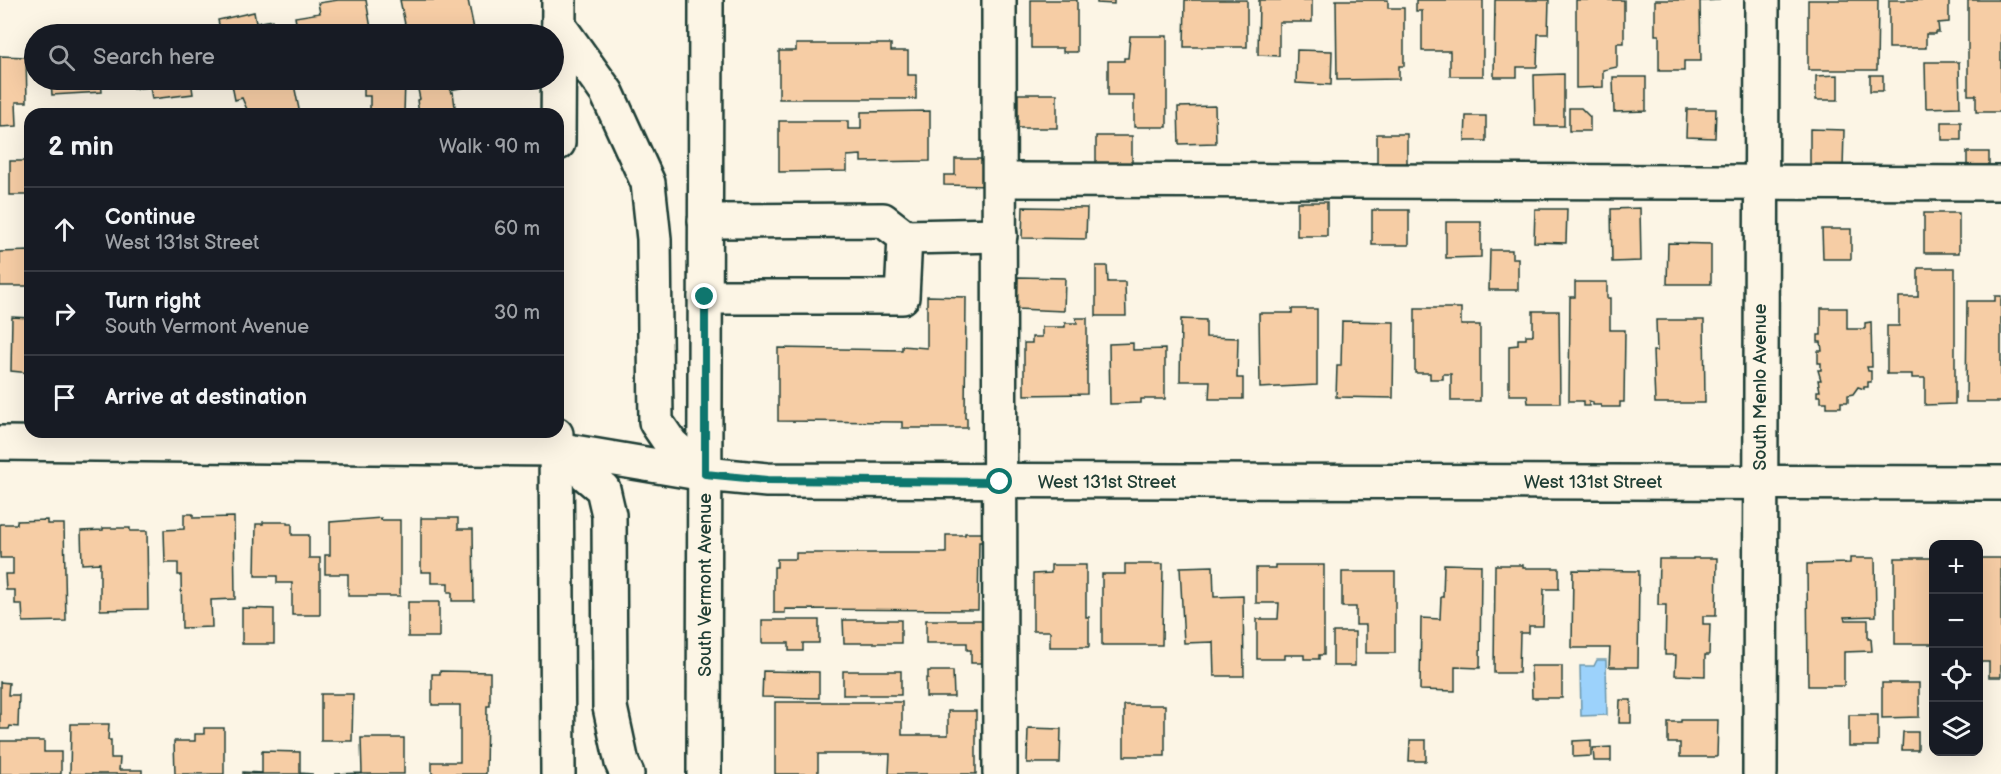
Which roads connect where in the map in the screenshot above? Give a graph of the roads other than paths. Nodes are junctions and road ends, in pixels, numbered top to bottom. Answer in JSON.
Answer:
{"nodes":[{"id":1,"x":706,"y":0,"type":"edge"},
{"id":2,"x":999,"y":0,"type":"edge"},
{"id":3,"x":1762,"y":0,"type":"edge"},
{"id":4,"x":559,"y":13,"type":"edge"},
{"id":5,"x":558,"y":90,"type":"edge"},
{"id":6,"x":558,"y":108,"type":"edge"},
{"id":7,"x":1000,"y":180,"type":"junction"},
{"id":8,"x":1761,"y":183,"type":"junction"},
{"id":9,"x":2001,"y":183,"type":"edge"},
{"id":10,"x":705,"y":221,"type":"junction"},
{"id":11,"x":1000,"y":235,"type":"junction"},
{"id":12,"x":904,"y":237,"type":"junction"},
{"id":13,"x":705,"y":297,"type":"junction"},
{"id":14,"x":556,"y":441,"type":"edge"},
{"id":15,"x":0,"y":443,"type":"edge"},
{"id":16,"x":705,"y":474,"type":"junction"},
{"id":17,"x":1000,"y":482,"type":"junction"},
{"id":18,"x":1760,"y":483,"type":"junction"},
{"id":19,"x":2001,"y":483,"type":"edge"},
{"id":20,"x":558,"y":774,"type":"edge"},
{"id":21,"x":627,"y":774,"type":"edge"},
{"id":22,"x":704,"y":774,"type":"edge"},
{"id":23,"x":1000,"y":774,"type":"edge"},
{"id":24,"x":1760,"y":774,"type":"edge"}],
"edges":[{"from":1,"to":10,"type":"street","name":"South Vermont Avenue"},
{"from":2,"to":7,"type":"street"},
{"from":3,"to":8,"type":"street","name":"South Menlo Avenue"},
{"from":4,"to":16,"type":"street"},
{"from":5,"to":6,"type":"street"},
{"from":7,"to":8,"type":"street"},
{"from":7,"to":11,"type":"street"},
{"from":8,"to":9,"type":"street"},
{"from":8,"to":18,"type":"street","name":"South Menlo Avenue"},
{"from":10,"to":12,"type":"street"},
{"from":10,"to":13,"type":"street","name":"South Vermont Avenue"},
{"from":11,"to":12,"type":"street"},
{"from":11,"to":17,"type":"street"},
{"from":12,"to":13,"type":"street"},
{"from":13,"to":16,"type":"street","name":"South Vermont Avenue"},
{"from":14,"to":15,"type":"street","name":"West 131st Street"},
{"from":14,"to":16,"type":"street","name":"West 131st Street"},
{"from":14,"to":20,"type":"street"},
{"from":14,"to":21,"type":"street"},
{"from":16,"to":17,"type":"street","name":"West 131st Street"},
{"from":16,"to":22,"type":"street","name":"South Vermont Avenue"},
{"from":17,"to":18,"type":"street","name":"West 131st Street"},
{"from":17,"to":23,"type":"street"},
{"from":18,"to":19,"type":"street","name":"West 131st Street"},
{"from":18,"to":24,"type":"street","name":"South Menlo Avenue"}]}
